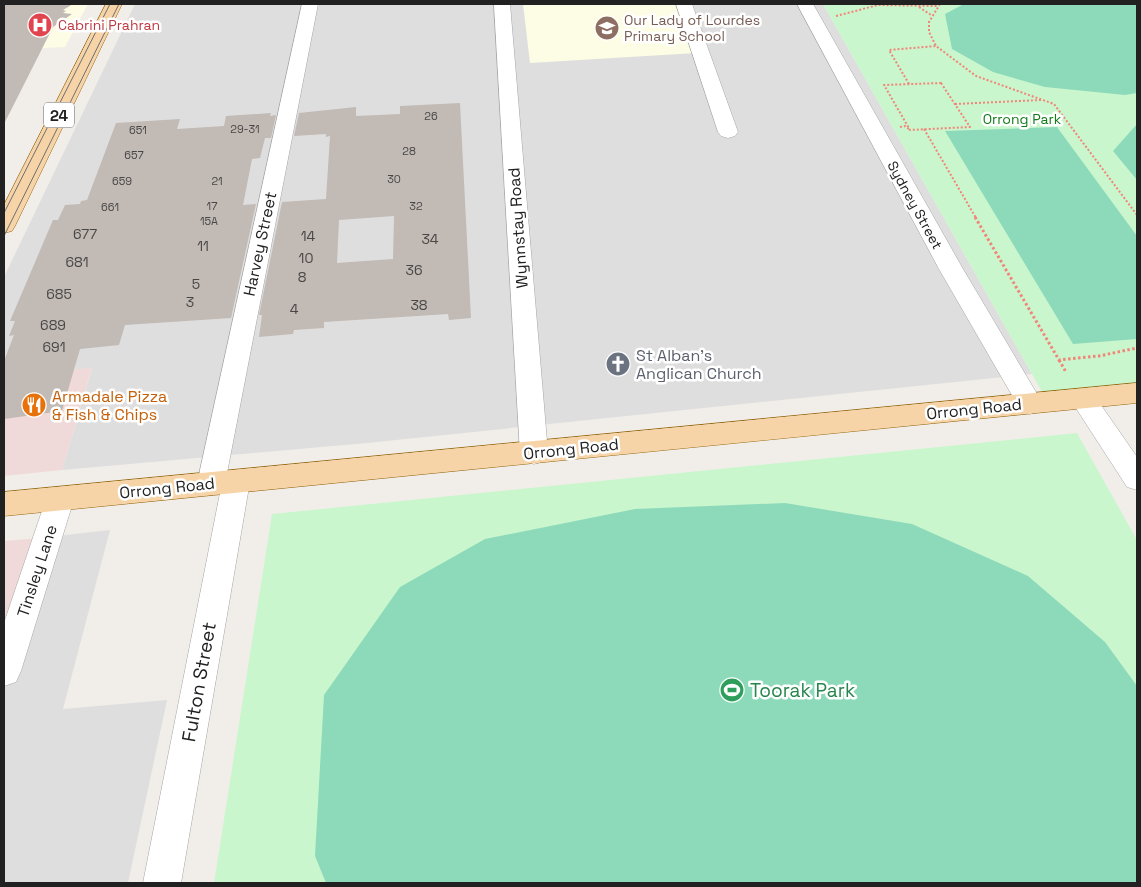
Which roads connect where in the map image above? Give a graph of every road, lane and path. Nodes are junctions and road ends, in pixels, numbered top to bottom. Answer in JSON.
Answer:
{"nodes":[{"id":1,"x":114,"y":4,"type":"edge"},
{"id":2,"x":310,"y":4,"type":"edge"},
{"id":3,"x":502,"y":4,"type":"edge"},
{"id":4,"x":684,"y":4,"type":"edge"},
{"id":5,"x":805,"y":4,"type":"edge"},
{"id":6,"x":939,"y":5,"type":"edge"},
{"id":7,"x":919,"y":7,"type":"junction"},
{"id":8,"x":932,"y":15,"type":"junction"},
{"id":9,"x":829,"y":16,"type":"dead end"},
{"id":10,"x":936,"y":46,"type":"junction"},
{"id":11,"x":909,"y":84,"type":"junction"},
{"id":12,"x":1044,"y":99,"type":"junction"},
{"id":13,"x":955,"y":104,"type":"junction"},
{"id":14,"x":901,"y":126,"type":"dead end"},
{"id":15,"x":924,"y":129,"type":"junction"},
{"id":16,"x":910,"y":130,"type":"junction"},
{"id":17,"x":728,"y":132,"type":"dead end"},
{"id":18,"x":1137,"y":215,"type":"edge"},
{"id":19,"x":4,"y":226,"type":"edge"},
{"id":20,"x":1137,"y":348,"type":"edge"},
{"id":21,"x":1059,"y":360,"type":"junction"},
{"id":22,"x":1066,"y":372,"type":"dead end"},
{"id":23,"x":1137,"y":393,"type":"edge"},
{"id":24,"x":1083,"y":399,"type":"junction"},
{"id":25,"x":1030,"y":404,"type":"junction"},
{"id":26,"x":534,"y":453,"type":"junction"},
{"id":27,"x":1137,"y":479,"type":"edge"},
{"id":28,"x":223,"y":483,"type":"junction"},
{"id":29,"x":60,"y":499,"type":"junction"},
{"id":30,"x":4,"y":504,"type":"edge"},
{"id":31,"x":4,"y":671,"type":"edge"},
{"id":32,"x":162,"y":883,"type":"edge"}],
"edges":[{"from":1,"to":19,"type":"main road","number":"24"},
{"from":2,"to":28,"type":"street","name":"Harvey Street"},
{"from":3,"to":26,"type":"street","name":"Wynnstay Road"},
{"from":4,"to":17,"type":"street"},
{"from":5,"to":25,"type":"street","name":"Sydney Street"},
{"from":6,"to":7,"type":"path"},
{"from":6,"to":8,"type":"path"},
{"from":7,"to":8,"type":"path"},
{"from":7,"to":9,"type":"path"},
{"from":8,"to":10,"type":"path"},
{"from":10,"to":11,"type":"path"},
{"from":10,"to":12,"type":"path"},
{"from":11,"to":13,"type":"path"},
{"from":11,"to":16,"type":"path"},
{"from":12,"to":13,"type":"path"},
{"from":12,"to":18,"type":"path"},
{"from":13,"to":15,"type":"path"},
{"from":14,"to":16,"type":"path"},
{"from":15,"to":16,"type":"path"},
{"from":15,"to":21,"type":"path"},
{"from":20,"to":21,"type":"path"},
{"from":21,"to":22,"type":"path"},
{"from":23,"to":24,"type":"main road","name":"Orrong Road"},
{"from":24,"to":25,"type":"main road","name":"Orrong Road"},
{"from":24,"to":27,"type":"street"},
{"from":25,"to":26,"type":"main road","name":"Orrong Road"},
{"from":26,"to":28,"type":"main road","name":"Orrong Road"},
{"from":28,"to":29,"type":"main road","name":"Orrong Road"},
{"from":28,"to":32,"type":"street","name":"Fulton Street"},
{"from":29,"to":30,"type":"main road","name":"Orrong Road"},
{"from":29,"to":31,"type":"street","name":"Tinsley Lane"}]}
